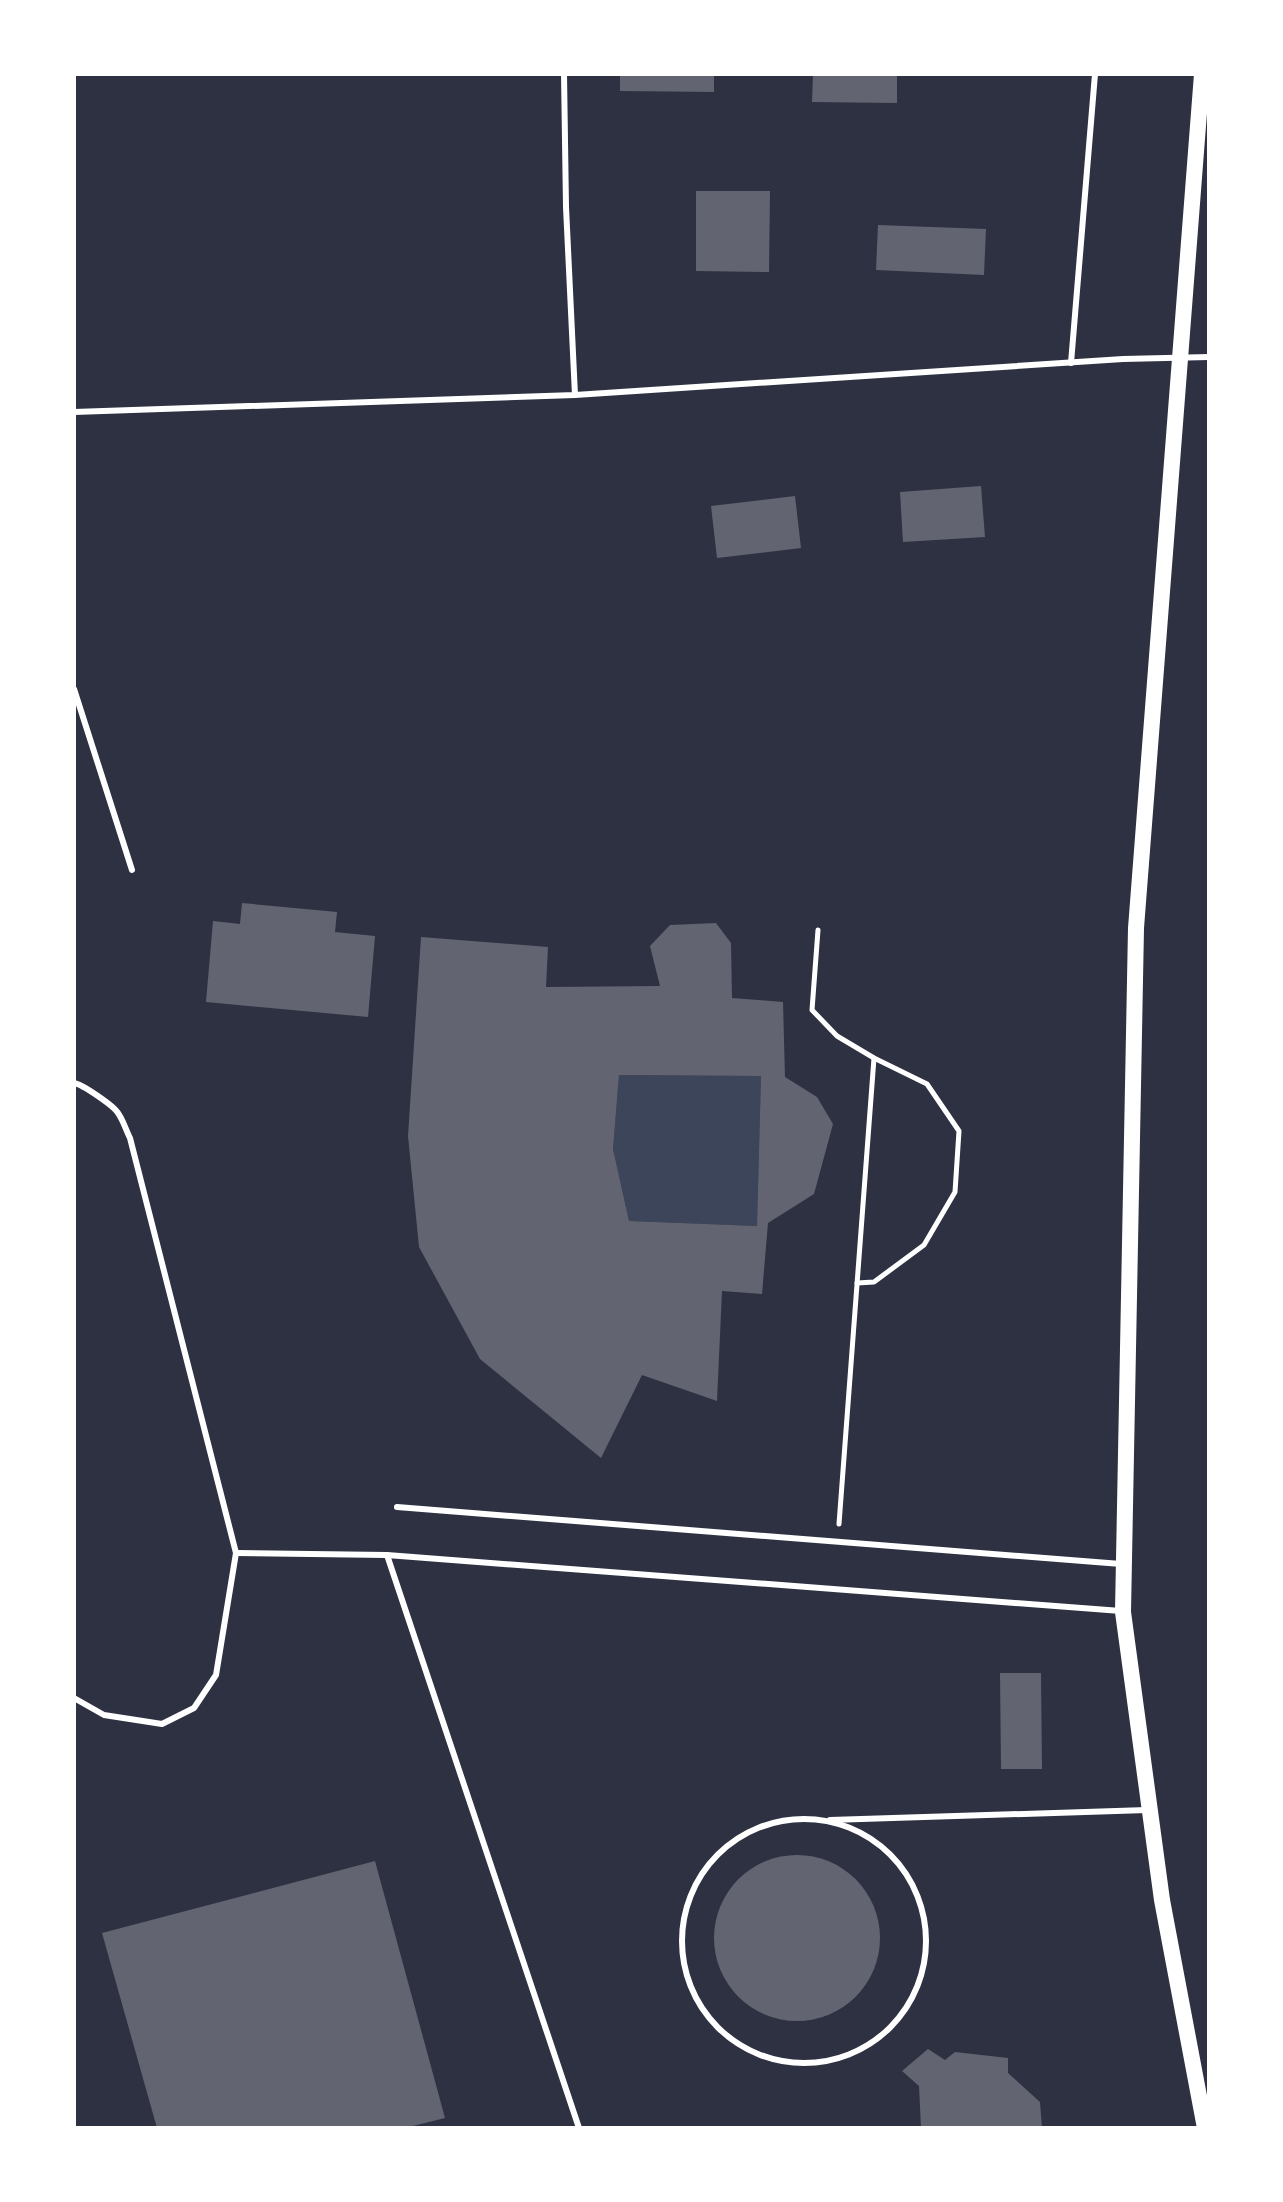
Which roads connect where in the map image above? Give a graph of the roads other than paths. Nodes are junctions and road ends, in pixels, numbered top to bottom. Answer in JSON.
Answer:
{"nodes":[{"id":1,"x":564,"y":74,"type":"edge"},
{"id":2,"x":1095,"y":74,"type":"edge"},
{"id":3,"x":1202,"y":74,"type":"edge"},
{"id":4,"x":1179,"y":356,"type":"junction"},
{"id":5,"x":1209,"y":357,"type":"edge"},
{"id":6,"x":1071,"y":363,"type":"junction"},
{"id":7,"x":575,"y":395,"type":"junction"},
{"id":8,"x":74,"y":412,"type":"edge"},
{"id":9,"x":74,"y":689,"type":"edge"},
{"id":10,"x":132,"y":870,"type":"dead end"},
{"id":11,"x":74,"y":1083,"type":"edge"},
{"id":12,"x":397,"y":1507,"type":"dead end"},
{"id":13,"x":236,"y":1553,"type":"junction"},
{"id":14,"x":387,"y":1555,"type":"junction"},
{"id":15,"x":1124,"y":1564,"type":"junction"},
{"id":16,"x":1123,"y":1612,"type":"junction"},
{"id":17,"x":74,"y":1698,"type":"edge"},
{"id":18,"x":1150,"y":1810,"type":"junction"},
{"id":19,"x":827,"y":1820,"type":"junction"},
{"id":20,"x":579,"y":2128,"type":"edge"},
{"id":21,"x":1205,"y":2128,"type":"edge"}],
"edges":[{"from":1,"to":7,"type":"lane"},
{"from":2,"to":6,"type":"lane"},
{"from":3,"to":4,"type":"main road"},
{"from":4,"to":5,"type":"lane"},
{"from":4,"to":6,"type":"lane"},
{"from":4,"to":15,"type":"main road"},
{"from":6,"to":7,"type":"lane"},
{"from":7,"to":8,"type":"lane"},
{"from":9,"to":10,"type":"lane"},
{"from":11,"to":13,"type":"lane"},
{"from":12,"to":15,"type":"lane"},
{"from":13,"to":14,"type":"lane"},
{"from":13,"to":17,"type":"lane"},
{"from":14,"to":16,"type":"lane"},
{"from":14,"to":20,"type":"lane"},
{"from":15,"to":16,"type":"main road"},
{"from":16,"to":18,"type":"main road"},
{"from":18,"to":19,"type":"lane"},
{"from":18,"to":21,"type":"main road"},
{"from":19,"to":19,"type":"lane"}]}
